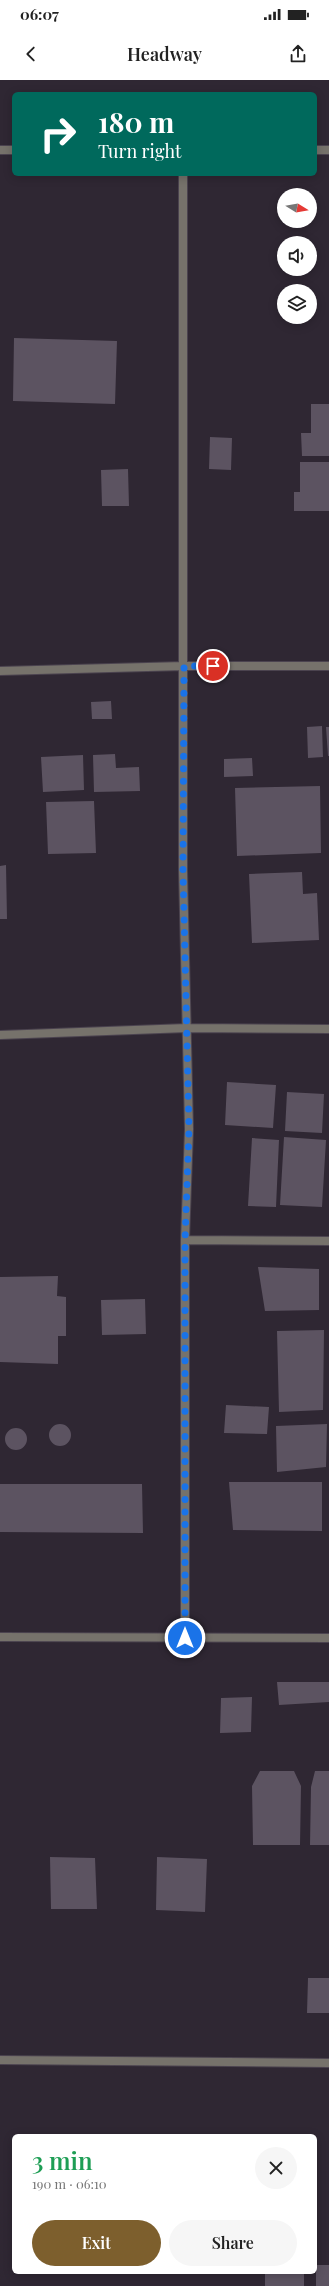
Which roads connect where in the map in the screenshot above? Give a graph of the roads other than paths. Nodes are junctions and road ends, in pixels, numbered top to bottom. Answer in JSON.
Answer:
{"nodes":[{"id":1,"x":0,"y":150,"type":"edge"},
{"id":2,"x":12,"y":150,"type":"edge"},
{"id":3,"x":317,"y":150,"type":"edge"},
{"id":4,"x":329,"y":150,"type":"edge"},
{"id":5,"x":183,"y":176,"type":"edge"},
{"id":6,"x":184,"y":666,"type":"junction"},
{"id":7,"x":329,"y":666,"type":"edge"},
{"id":8,"x":0,"y":671,"type":"edge"},
{"id":9,"x":187,"y":1028,"type":"junction"},
{"id":10,"x":329,"y":1029,"type":"edge"},
{"id":11,"x":0,"y":1035,"type":"edge"},
{"id":12,"x":185,"y":1240,"type":"junction"},
{"id":13,"x":329,"y":1242,"type":"edge"},
{"id":14,"x":0,"y":1637,"type":"edge"},
{"id":15,"x":185,"y":1638,"type":"junction"},
{"id":16,"x":329,"y":1638,"type":"edge"},
{"id":17,"x":0,"y":2060,"type":"edge"},
{"id":18,"x":329,"y":2063,"type":"edge"}],
"edges":[{"from":1,"to":2,"type":"street"},
{"from":3,"to":4,"type":"street"},
{"from":5,"to":6,"type":"street"},
{"from":6,"to":7,"type":"street"},
{"from":6,"to":8,"type":"street"},
{"from":6,"to":9,"type":"street"},
{"from":9,"to":10,"type":"street"},
{"from":9,"to":11,"type":"street"},
{"from":9,"to":12,"type":"street"},
{"from":12,"to":13,"type":"street"},
{"from":12,"to":15,"type":"street"},
{"from":14,"to":15,"type":"street"},
{"from":15,"to":16,"type":"street"},
{"from":17,"to":18,"type":"street"}]}
